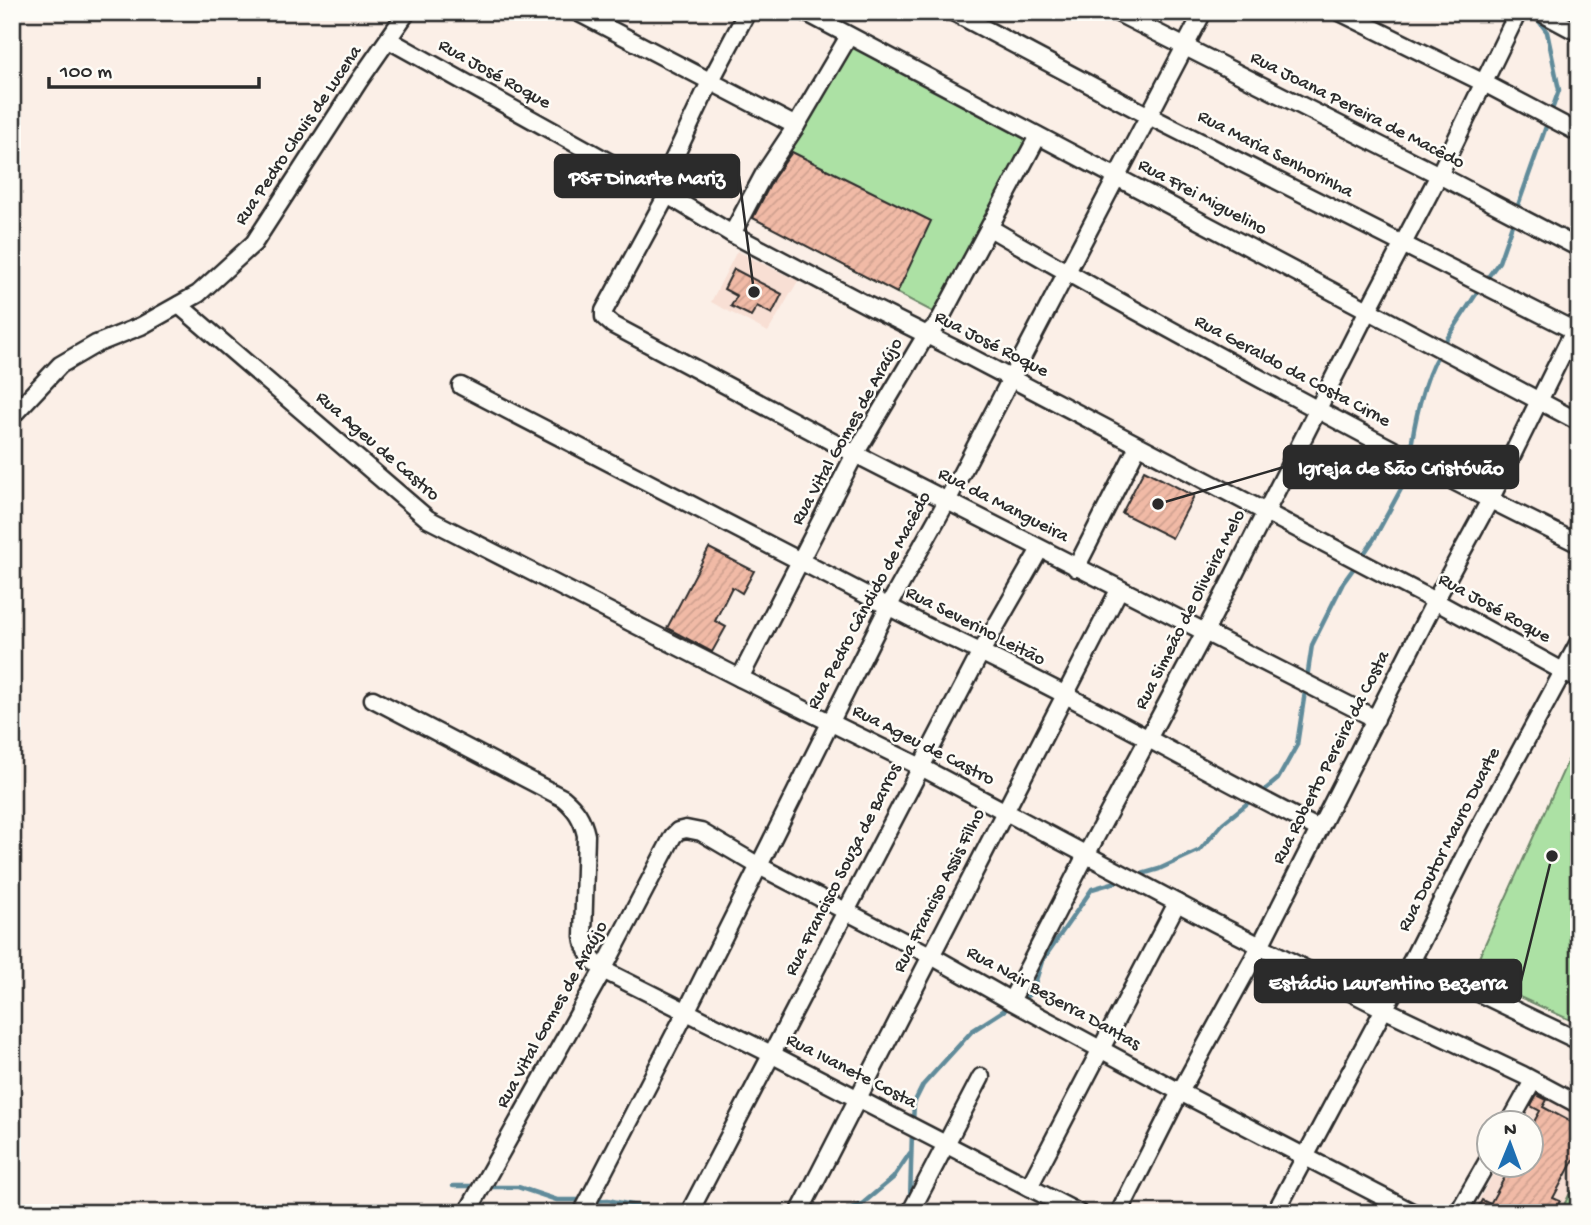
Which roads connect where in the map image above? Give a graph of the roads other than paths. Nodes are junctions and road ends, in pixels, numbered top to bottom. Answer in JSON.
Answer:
{"nodes":[{"id":1,"x":407,"y":12,"type":"edge"},
{"id":2,"x":577,"y":12,"type":"edge"},
{"id":3,"x":747,"y":12,"type":"edge"},
{"id":4,"x":805,"y":12,"type":"edge"},
{"id":5,"x":953,"y":12,"type":"edge"},
{"id":6,"x":1116,"y":12,"type":"edge"},
{"id":7,"x":1203,"y":12,"type":"edge"},
{"id":8,"x":1340,"y":12,"type":"edge"},
{"id":9,"x":1518,"y":12,"type":"edge"},
{"id":10,"x":1540,"y":12,"type":"edge"},
{"id":11,"x":1579,"y":33,"type":"edge"},
{"id":12,"x":849,"y":36,"type":"junction"},
{"id":13,"x":389,"y":40,"type":"junction"},
{"id":14,"x":1184,"y":47,"type":"junction"},
{"id":15,"x":710,"y":82,"type":"junction"},
{"id":16,"x":1484,"y":83,"type":"junction"},
{"id":17,"x":1149,"y":116,"type":"junction"},
{"id":18,"x":796,"y":127,"type":"junction"},
{"id":19,"x":1579,"y":133,"type":"edge"},
{"id":20,"x":1038,"y":136,"type":"junction"},
{"id":21,"x":1439,"y":175,"type":"junction"},
{"id":22,"x":1117,"y":177,"type":"junction"},
{"id":23,"x":663,"y":193,"type":"junction"},
{"id":24,"x":990,"y":228,"type":"junction"},
{"id":25,"x":732,"y":234,"type":"junction"},
{"id":26,"x":1403,"y":243,"type":"junction"},
{"id":27,"x":1579,"y":248,"type":"edge"},
{"id":28,"x":1066,"y":273,"type":"junction"},
{"id":29,"x":180,"y":304,"type":"junction"},
{"id":30,"x":1368,"y":310,"type":"junction"},
{"id":31,"x":1577,"y":328,"type":"edge"},
{"id":32,"x":926,"y":335,"type":"junction"},
{"id":33,"x":1010,"y":378,"type":"junction"},
{"id":34,"x":461,"y":386,"type":"dead end"},
{"id":35,"x":1538,"y":401,"type":"junction"},
{"id":36,"x":1318,"y":410,"type":"junction"},
{"id":37,"x":12,"y":416,"type":"edge"},
{"id":38,"x":1579,"y":422,"type":"edge"},
{"id":39,"x":1138,"y":446,"type":"junction"},
{"id":40,"x":855,"y":454,"type":"junction"},
{"id":41,"x":947,"y":500,"type":"junction"},
{"id":42,"x":1490,"y":500,"type":"junction"},
{"id":43,"x":1265,"y":512,"type":"junction"},
{"id":44,"x":1579,"y":544,"type":"edge"},
{"id":45,"x":1040,"y":549,"type":"junction"},
{"id":46,"x":801,"y":561,"type":"junction"},
{"id":47,"x":1076,"y":568,"type":"junction"},
{"id":48,"x":1119,"y":590,"type":"junction"},
{"id":49,"x":1436,"y":601,"type":"junction"},
{"id":50,"x":888,"y":607,"type":"junction"},
{"id":51,"x":1205,"y":632,"type":"junction"},
{"id":52,"x":1579,"y":642,"type":"edge"},
{"id":53,"x":981,"y":652,"type":"junction"},
{"id":54,"x":1562,"y":671,"type":"junction"},
{"id":55,"x":740,"y":678,"type":"junction"},
{"id":56,"x":1579,"y":680,"type":"edge"},
{"id":57,"x":1066,"y":696,"type":"junction"},
{"id":58,"x":373,"y":699,"type":"dead end"},
{"id":59,"x":1376,"y":719,"type":"junction"},
{"id":60,"x":830,"y":723,"type":"junction"},
{"id":61,"x":1148,"y":738,"type":"junction"},
{"id":62,"x":921,"y":767,"type":"junction"},
{"id":63,"x":1006,"y":811,"type":"junction"},
{"id":64,"x":1319,"y":829,"type":"junction"},
{"id":65,"x":673,"y":836,"type":"joint"},
{"id":66,"x":1086,"y":856,"type":"junction"},
{"id":67,"x":759,"y":866,"type":"junction"},
{"id":68,"x":1177,"y":903,"type":"junction"},
{"id":69,"x":846,"y":912,"type":"junction"},
{"id":70,"x":1260,"y":946,"type":"junction"},
{"id":71,"x":930,"y":955,"type":"junction"},
{"id":72,"x":1411,"y":962,"type":"junction"},
{"id":73,"x":603,"y":970,"type":"junction"},
{"id":74,"x":1011,"y":1001,"type":"junction"},
{"id":75,"x":1384,"y":1009,"type":"junction"},
{"id":76,"x":686,"y":1013,"type":"junction"},
{"id":77,"x":1579,"y":1041,"type":"edge"},
{"id":78,"x":1101,"y":1049,"type":"junction"},
{"id":79,"x":773,"y":1055,"type":"junction"},
{"id":80,"x":981,"y":1077,"type":"dead end"},
{"id":81,"x":1533,"y":1080,"type":"junction"},
{"id":82,"x":1180,"y":1092,"type":"junction"},
{"id":83,"x":857,"y":1099,"type":"junction"},
{"id":84,"x":1579,"y":1105,"type":"edge"},
{"id":85,"x":1516,"y":1110,"type":"edge"},
{"id":86,"x":945,"y":1144,"type":"junction"},
{"id":87,"x":1306,"y":1156,"type":"junction"},
{"id":88,"x":1476,"y":1180,"type":"edge"},
{"id":89,"x":1029,"y":1187,"type":"junction"},
{"id":90,"x":467,"y":1213,"type":"edge"},
{"id":91,"x":582,"y":1213,"type":"edge"},
{"id":92,"x":689,"y":1213,"type":"edge"},
{"id":93,"x":799,"y":1213,"type":"edge"},
{"id":94,"x":910,"y":1213,"type":"edge"},
{"id":95,"x":1079,"y":1213,"type":"edge"},
{"id":96,"x":1119,"y":1213,"type":"edge"},
{"id":97,"x":1276,"y":1213,"type":"edge"},
{"id":98,"x":1414,"y":1213,"type":"edge"},
{"id":99,"x":1458,"y":1213,"type":"edge"}],
"edges":[{"from":1,"to":13,"type":"street","name":"Rua Pedro Clovis de Lucena"},
{"from":2,"to":15,"type":"street"},
{"from":3,"to":15,"type":"street"},
{"from":4,"to":12,"type":"street","name":"Rua Frei Miguelino"},
{"from":5,"to":17,"type":"street","name":"Rua Maria Senhorinha"},
{"from":6,"to":14,"type":"street","name":"Rua Joana Pereira de Macêdo"},
{"from":7,"to":14,"type":"street","name":"Rua Pedro Cândido de Macêdo"},
{"from":8,"to":16,"type":"street"},
{"from":9,"to":16,"type":"street","name":"Rua Simeão de Oliveira Melo"},
{"from":10,"to":11,"type":"street"},
{"from":12,"to":18,"type":"street"},
{"from":12,"to":20,"type":"street","name":"Rua Frei Miguelino"},
{"from":13,"to":23,"type":"street","name":"Rua José Roque"},
{"from":13,"to":29,"type":"street","name":"Rua Pedro Clovis de Lucena"},
{"from":14,"to":17,"type":"street","name":"Rua Pedro Cândido de Macêdo"},
{"from":14,"to":21,"type":"street","name":"Rua Joana Pereira de Macêdo"},
{"from":15,"to":18,"type":"street"},
{"from":15,"to":23,"type":"street"},
{"from":16,"to":19,"type":"street"},
{"from":16,"to":21,"type":"street","name":"Rua Simeão de Oliveira Melo"},
{"from":17,"to":22,"type":"street","name":"Rua Pedro Cândido de Macêdo"},
{"from":17,"to":26,"type":"street","name":"Rua Maria Senhorinha"},
{"from":18,"to":25,"type":"street"},
{"from":20,"to":22,"type":"street","name":"Rua Frei Miguelino"},
{"from":20,"to":24,"type":"street","name":"Rua Vital Gomes de Araújo"},
{"from":21,"to":26,"type":"street","name":"Rua Simeão de Oliveira Melo"},
{"from":21,"to":27,"type":"street","name":"Rua Joana Pereira de Macêdo"},
{"from":22,"to":28,"type":"street","name":"Rua Pedro Cândido de Macêdo"},
{"from":22,"to":30,"type":"street","name":"Rua Frei Miguelino"},
{"from":23,"to":25,"type":"street","name":"Rua José Roque"},
{"from":23,"to":40,"type":"street","name":"Rua da Mangueira"},
{"from":24,"to":28,"type":"street","name":"Rua Geraldo da Costa Cirne"},
{"from":24,"to":32,"type":"street","name":"Rua Vital Gomes de Araújo"},
{"from":25,"to":32,"type":"street","name":"Rua José Roque"},
{"from":26,"to":30,"type":"street","name":"Rua Simeão de Oliveira Melo"},
{"from":26,"to":31,"type":"street","name":"Rua Maria Senhorinha"},
{"from":28,"to":33,"type":"street","name":"Rua Pedro Cândido de Macêdo"},
{"from":28,"to":36,"type":"street","name":"Rua Geraldo da Costa Cirne"},
{"from":29,"to":37,"type":"street","name":"Rua Pedro Clovis de Lucena"},
{"from":29,"to":55,"type":"street","name":"Rua Ageu de Castro"},
{"from":30,"to":35,"type":"street","name":"Rua Frei Miguelino"},
{"from":30,"to":36,"type":"street","name":"Rua Simeão de Oliveira Melo"},
{"from":31,"to":35,"type":"street","name":"Rua Roberto Pereira da Costa"},
{"from":32,"to":33,"type":"street","name":"Rua José Roque"},
{"from":32,"to":40,"type":"street","name":"Rua Vital Gomes de Araújo"},
{"from":33,"to":39,"type":"street","name":"Rua José Roque"},
{"from":33,"to":41,"type":"street","name":"Rua Pedro Cândido de Macêdo"},
{"from":34,"to":46,"type":"street","name":"Rua Severino Leitão"},
{"from":35,"to":38,"type":"street","name":"Rua Frei Miguelino"},
{"from":35,"to":42,"type":"street","name":"Rua Roberto Pereira da Costa"},
{"from":36,"to":42,"type":"street","name":"Rua Geraldo da Costa Cirne"},
{"from":36,"to":43,"type":"street","name":"Rua Simeão de Oliveira Melo"},
{"from":39,"to":43,"type":"street","name":"Rua José Roque"},
{"from":39,"to":47,"type":"street"},
{"from":40,"to":41,"type":"street","name":"Rua da Mangueira"},
{"from":40,"to":46,"type":"street","name":"Rua Vital Gomes de Araújo"},
{"from":41,"to":45,"type":"street","name":"Rua da Mangueira"},
{"from":41,"to":50,"type":"street","name":"Rua Pedro Cândido de Macêdo"},
{"from":42,"to":44,"type":"street","name":"Rua Geraldo da Costa Cirne"},
{"from":42,"to":49,"type":"street","name":"Rua Roberto Pereira da Costa"},
{"from":43,"to":49,"type":"street","name":"Rua José Roque"},
{"from":43,"to":51,"type":"street","name":"Rua Simeão de Oliveira Melo"},
{"from":45,"to":47,"type":"street","name":"Rua da Mangueira"},
{"from":45,"to":53,"type":"street","name":"Rua Francisco Souza de Barros"},
{"from":46,"to":50,"type":"street","name":"Rua Severino Leitão"},
{"from":46,"to":55,"type":"street","name":"Rua Vital Gomes de Araújo"},
{"from":47,"to":48,"type":"street","name":"Rua da Mangueira"},
{"from":48,"to":51,"type":"street","name":"Rua da Mangueira"},
{"from":48,"to":57,"type":"street","name":"Rua Franciso Assis Filho"},
{"from":49,"to":54,"type":"street","name":"Rua José Roque"},
{"from":49,"to":59,"type":"street","name":"Rua Roberto Pereira da Costa"},
{"from":50,"to":53,"type":"street","name":"Rua Severino Leitão"},
{"from":50,"to":60,"type":"street","name":"Rua Pedro Cândido de Macêdo"},
{"from":51,"to":59,"type":"street","name":"Rua da Mangueira"},
{"from":51,"to":61,"type":"street","name":"Rua Simeão de Oliveira Melo"},
{"from":52,"to":54,"type":"street","name":"Rua Doutor Mauro Duarte"},
{"from":53,"to":57,"type":"street","name":"Rua Severino Leitão"},
{"from":53,"to":62,"type":"street","name":"Rua Francisco Souza de Barros"},
{"from":54,"to":56,"type":"street","name":"Rua José Roque"},
{"from":54,"to":72,"type":"street","name":"Rua Doutor Mauro Duarte"},
{"from":55,"to":60,"type":"street","name":"Rua Ageu de Castro"},
{"from":57,"to":61,"type":"street","name":"Rua Severino Leitão"},
{"from":57,"to":63,"type":"street","name":"Rua Franciso Assis Filho"},
{"from":58,"to":73,"type":"street"},
{"from":59,"to":64,"type":"street","name":"Rua Roberto Pereira da Costa"},
{"from":60,"to":62,"type":"street","name":"Rua Ageu de Castro"},
{"from":60,"to":67,"type":"street","name":"Rua Pedro Cândido de Macêdo"},
{"from":61,"to":64,"type":"street","name":"Rua Severino Leitão"},
{"from":61,"to":66,"type":"street","name":"Rua Simeão de Oliveira Melo"},
{"from":62,"to":63,"type":"street","name":"Rua Ageu de Castro"},
{"from":62,"to":69,"type":"street","name":"Rua Francisco Souza de Barros"},
{"from":63,"to":66,"type":"street","name":"Rua Ageu de Castro"},
{"from":63,"to":71,"type":"street","name":"Rua Franciso Assis Filho"},
{"from":64,"to":70,"type":"street","name":"Rua Roberto Pereira da Costa"},
{"from":65,"to":67,"type":"street","name":"Rua Nair Bezerra Dantas"},
{"from":65,"to":73,"type":"street","name":"Rua Vital Gomes de Araújo"},
{"from":66,"to":68,"type":"street","name":"Rua Ageu de Castro"},
{"from":66,"to":74,"type":"street","name":"Rua Simeão de Oliveira Melo"},
{"from":67,"to":69,"type":"street","name":"Rua Nair Bezerra Dantas"},
{"from":67,"to":76,"type":"street","name":"Rua Pedro Cândido de Macêdo"},
{"from":68,"to":70,"type":"street","name":"Rua Ageu de Castro"},
{"from":68,"to":78,"type":"street"},
{"from":69,"to":71,"type":"street","name":"Rua Nair Bezerra Dantas"},
{"from":69,"to":79,"type":"street","name":"Rua Francisco Souza de Barros"},
{"from":70,"to":75,"type":"street","name":"Rua Ageu de Castro"},
{"from":70,"to":82,"type":"street","name":"Rua Roberto Pereira da Costa"},
{"from":71,"to":74,"type":"street","name":"Rua Nair Bezerra Dantas"},
{"from":71,"to":83,"type":"street","name":"Rua Franciso Assis Filho"},
{"from":72,"to":75,"type":"street","name":"Rua Doutor Mauro Duarte"},
{"from":72,"to":77,"type":"street"},
{"from":73,"to":76,"type":"street","name":"Rua Ivanete Costa"},
{"from":73,"to":90,"type":"street","name":"Rua Vital Gomes de Araújo"},
{"from":74,"to":78,"type":"street","name":"Rua Nair Bezerra Dantas"},
{"from":75,"to":81,"type":"street","name":"Rua Ageu de Castro"},
{"from":75,"to":87,"type":"street","name":"Rua Doutor Mauro Duarte"},
{"from":76,"to":79,"type":"street","name":"Rua Ivanete Costa"},
{"from":76,"to":91,"type":"street","name":"Rua Pedro Cândido de Macêdo"},
{"from":78,"to":82,"type":"street","name":"Rua Nair Bezerra Dantas"},
{"from":78,"to":89,"type":"street"},
{"from":79,"to":83,"type":"street","name":"Rua Ivanete Costa"},
{"from":79,"to":92,"type":"street","name":"Rua Francisco Souza de Barros"},
{"from":80,"to":86,"type":"street"},
{"from":81,"to":84,"type":"street","name":"Rua Ageu de Castro"},
{"from":81,"to":85,"type":"street"},
{"from":82,"to":87,"type":"street","name":"Rua Nair Bezerra Dantas"},
{"from":82,"to":96,"type":"street","name":"Rua Roberto Pereira da Costa"},
{"from":83,"to":86,"type":"street","name":"Rua Ivanete Costa"},
{"from":83,"to":93,"type":"street","name":"Rua Franciso Assis Filho"},
{"from":86,"to":89,"type":"street","name":"Rua Ivanete Costa"},
{"from":86,"to":94,"type":"street"},
{"from":87,"to":97,"type":"street","name":"Rua Doutor Mauro Duarte"},
{"from":87,"to":98,"type":"street","name":"Rua Nair Bezerra Dantas"},
{"from":88,"to":99,"type":"street"},
{"from":89,"to":95,"type":"street","name":"Rua Ivanete Costa"}]}
